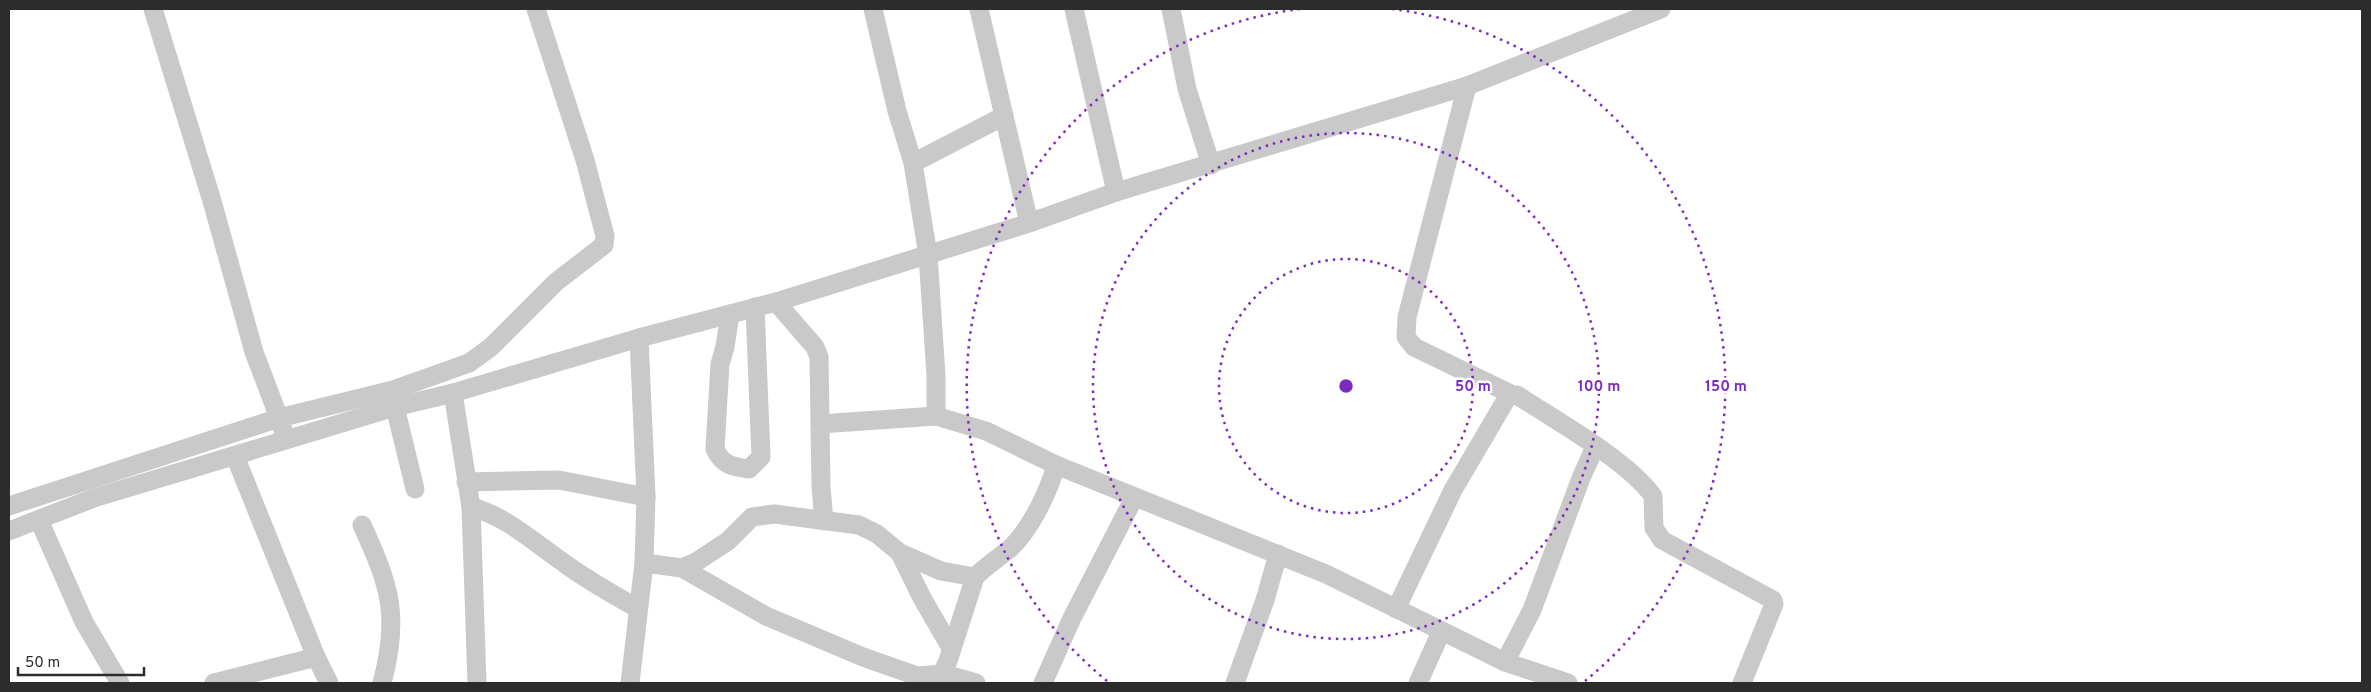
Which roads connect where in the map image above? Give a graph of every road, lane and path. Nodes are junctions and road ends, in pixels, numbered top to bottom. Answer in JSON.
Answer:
{"nodes":[{"id":1,"x":153,"y":9,"type":"edge"},
{"id":2,"x":536,"y":9,"type":"edge"},
{"id":3,"x":872,"y":9,"type":"edge"},
{"id":4,"x":979,"y":9,"type":"edge"},
{"id":5,"x":1074,"y":9,"type":"edge"},
{"id":6,"x":1170,"y":9,"type":"edge"},
{"id":7,"x":1661,"y":9,"type":"edge"},
{"id":8,"x":1467,"y":86,"type":"junction"},
{"id":9,"x":1004,"y":116,"type":"junction"},
{"id":10,"x":913,"y":163,"type":"junction"},
{"id":11,"x":1211,"y":164,"type":"junction"},
{"id":12,"x":1116,"y":192,"type":"junction"},
{"id":13,"x":1029,"y":223,"type":"junction"},
{"id":14,"x":928,"y":255,"type":"junction"},
{"id":15,"x":776,"y":302,"type":"junction"},
{"id":16,"x":755,"y":307,"type":"junction"},
{"id":17,"x":730,"y":314,"type":"junction"},
{"id":18,"x":639,"y":338,"type":"junction"},
{"id":19,"x":453,"y":393,"type":"junction"},
{"id":20,"x":1513,"y":395,"type":"junction"},
{"id":21,"x":395,"y":407,"type":"junction"},
{"id":22,"x":936,"y":416,"type":"junction"},
{"id":23,"x":279,"y":418,"type":"junction"},
{"id":24,"x":820,"y":424,"type":"junction"},
{"id":25,"x":287,"y":441,"type":"junction"},
{"id":26,"x":1595,"y":447,"type":"junction"},
{"id":27,"x":235,"y":456,"type":"junction"},
{"id":28,"x":1056,"y":465,"type":"junction"},
{"id":29,"x":466,"y":482,"type":"junction"},
{"id":30,"x":415,"y":489,"type":"dead end"},
{"id":31,"x":646,"y":497,"type":"junction"},
{"id":32,"x":1134,"y":498,"type":"junction"},
{"id":33,"x":9,"y":506,"type":"edge"},
{"id":34,"x":471,"y":507,"type":"junction"},
{"id":35,"x":39,"y":520,"type":"junction"},
{"id":36,"x":824,"y":521,"type":"junction"},
{"id":37,"x":362,"y":525,"type":"dead end"},
{"id":38,"x":9,"y":531,"type":"edge"},
{"id":39,"x":900,"y":553,"type":"junction"},
{"id":40,"x":1278,"y":554,"type":"junction"},
{"id":41,"x":644,"y":564,"type":"junction"},
{"id":42,"x":682,"y":568,"type":"junction"},
{"id":43,"x":974,"y":577,"type":"junction"},
{"id":44,"x":637,"y":608,"type":"junction"},
{"id":45,"x":1396,"y":609,"type":"junction"},
{"id":46,"x":1440,"y":632,"type":"junction"},
{"id":47,"x":951,"y":648,"type":"junction"},
{"id":48,"x":316,"y":657,"type":"junction"},
{"id":49,"x":1505,"y":662,"type":"junction"},
{"id":50,"x":940,"y":678,"type":"edge"},
{"id":51,"x":120,"y":683,"type":"edge"},
{"id":52,"x":214,"y":683,"type":"edge"},
{"id":53,"x":329,"y":683,"type":"edge"},
{"id":54,"x":382,"y":683,"type":"edge"},
{"id":55,"x":476,"y":683,"type":"edge"},
{"id":56,"x":630,"y":683,"type":"edge"},
{"id":57,"x":976,"y":683,"type":"edge"},
{"id":58,"x":1043,"y":683,"type":"edge"},
{"id":59,"x":1235,"y":683,"type":"edge"},
{"id":60,"x":1418,"y":683,"type":"edge"},
{"id":61,"x":1568,"y":683,"type":"edge"},
{"id":62,"x":1742,"y":683,"type":"edge"}],
"edges":[{"from":1,"to":23,"type":"street"},
{"from":2,"to":23,"type":"street"},
{"from":3,"to":10,"type":"street"},
{"from":4,"to":9,"type":"street"},
{"from":5,"to":12,"type":"street"},
{"from":6,"to":11,"type":"street"},
{"from":7,"to":8,"type":"street"},
{"from":8,"to":11,"type":"street"},
{"from":8,"to":20,"type":"street"},
{"from":9,"to":10,"type":"street"},
{"from":9,"to":13,"type":"street"},
{"from":10,"to":14,"type":"street"},
{"from":11,"to":12,"type":"street"},
{"from":12,"to":13,"type":"street"},
{"from":13,"to":14,"type":"street"},
{"from":14,"to":15,"type":"street"},
{"from":14,"to":22,"type":"street"},
{"from":15,"to":16,"type":"street"},
{"from":15,"to":24,"type":"street"},
{"from":16,"to":17,"type":"street"},
{"from":16,"to":17,"type":"street"},
{"from":17,"to":18,"type":"street"},
{"from":18,"to":19,"type":"street"},
{"from":18,"to":31,"type":"street"},
{"from":19,"to":21,"type":"street"},
{"from":19,"to":29,"type":"street"},
{"from":20,"to":26,"type":"street"},
{"from":20,"to":45,"type":"street"},
{"from":21,"to":25,"type":"street"},
{"from":21,"to":30,"type":"street"},
{"from":22,"to":24,"type":"street"},
{"from":22,"to":28,"type":"street"},
{"from":23,"to":25,"type":"street"},
{"from":23,"to":33,"type":"street"},
{"from":24,"to":36,"type":"street"},
{"from":25,"to":27,"type":"street"},
{"from":26,"to":49,"type":"street"},
{"from":26,"to":62,"type":"street"},
{"from":27,"to":35,"type":"street"},
{"from":27,"to":48,"type":"street"},
{"from":28,"to":32,"type":"street"},
{"from":28,"to":43,"type":"street"},
{"from":29,"to":31,"type":"street"},
{"from":29,"to":34,"type":"street"},
{"from":31,"to":41,"type":"street"},
{"from":32,"to":40,"type":"street"},
{"from":32,"to":58,"type":"street"},
{"from":34,"to":44,"type":"street"},
{"from":34,"to":55,"type":"street"},
{"from":35,"to":38,"type":"street"},
{"from":35,"to":51,"type":"street"},
{"from":36,"to":39,"type":"street"},
{"from":36,"to":42,"type":"street"},
{"from":37,"to":54,"type":"street"},
{"from":39,"to":43,"type":"street"},
{"from":39,"to":47,"type":"street"},
{"from":40,"to":45,"type":"street"},
{"from":40,"to":59,"type":"street"},
{"from":41,"to":42,"type":"street"},
{"from":41,"to":44,"type":"street"},
{"from":42,"to":50,"type":"street"},
{"from":43,"to":47,"type":"street"},
{"from":44,"to":56,"type":"street"},
{"from":45,"to":46,"type":"street"},
{"from":46,"to":49,"type":"street"},
{"from":46,"to":60,"type":"street"},
{"from":47,"to":50,"type":"street"},
{"from":48,"to":52,"type":"street"},
{"from":48,"to":53,"type":"street"},
{"from":49,"to":61,"type":"street"},
{"from":50,"to":57,"type":"street"}]}
